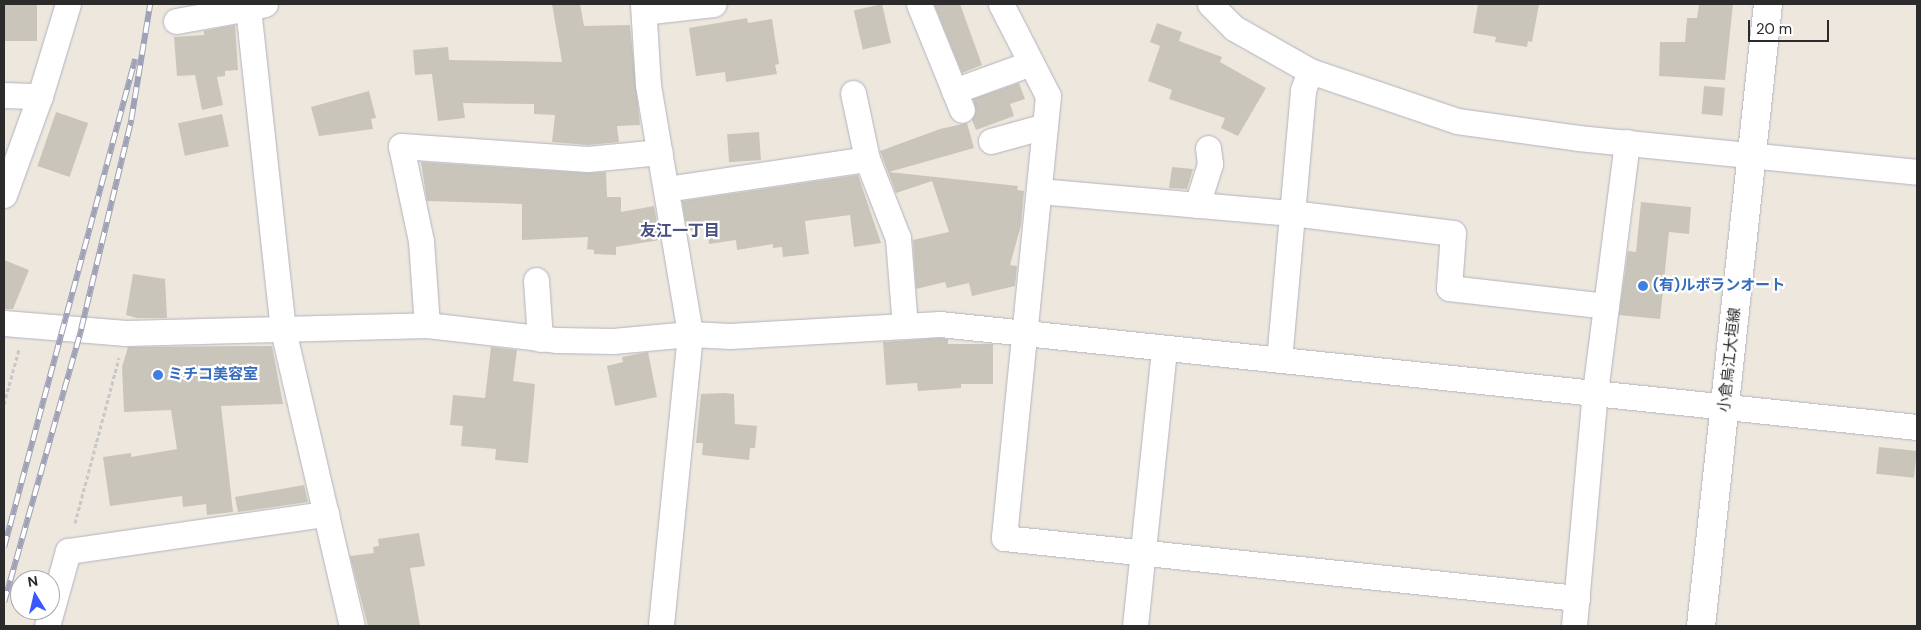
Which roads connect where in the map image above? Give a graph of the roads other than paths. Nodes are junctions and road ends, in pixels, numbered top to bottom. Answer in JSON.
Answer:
{"nodes":[{"id":1,"x":68,"y":4,"type":"edge"},
{"id":2,"x":714,"y":4,"type":"edge"},
{"id":3,"x":919,"y":4,"type":"edge"},
{"id":4,"x":1001,"y":4,"type":"edge"},
{"id":5,"x":1210,"y":4,"type":"edge"},
{"id":6,"x":1768,"y":4,"type":"edge"},
{"id":7,"x":257,"y":6,"type":"edge"},
{"id":8,"x":643,"y":8,"type":"edge"},
{"id":9,"x":176,"y":21,"type":"dead end"},
{"id":10,"x":1031,"y":63,"type":"junction"},
{"id":11,"x":1310,"y":71,"type":"junction"},
{"id":12,"x":853,"y":93,"type":"dead end"},
{"id":13,"x":4,"y":95,"type":"edge"},
{"id":14,"x":40,"y":96,"type":"junction"},
{"id":15,"x":1045,"y":126,"type":"junction"},
{"id":16,"x":991,"y":141,"type":"dead end"},
{"id":17,"x":1627,"y":142,"type":"junction"},
{"id":18,"x":1208,"y":148,"type":"dead end"},
{"id":19,"x":660,"y":152,"type":"junction"},
{"id":20,"x":1752,"y":154,"type":"junction"},
{"id":21,"x":867,"y":160,"type":"junction"},
{"id":22,"x":1917,"y":172,"type":"edge"},
{"id":23,"x":666,"y":189,"type":"junction"},
{"id":24,"x":1039,"y":191,"type":"junction"},
{"id":25,"x":4,"y":195,"type":"edge"},
{"id":26,"x":1197,"y":205,"type":"junction"},
{"id":27,"x":1292,"y":213,"type":"junction"},
{"id":28,"x":536,"y":280,"type":"dead end"},
{"id":29,"x":1606,"y":306,"type":"junction"},
{"id":30,"x":15,"y":325,"type":"edge"},
{"id":31,"x":427,"y":325,"type":"junction"},
{"id":32,"x":904,"y":326,"type":"junction"},
{"id":33,"x":283,"y":330,"type":"junction"},
{"id":34,"x":1027,"y":333,"type":"junction"},
{"id":35,"x":690,"y":334,"type":"junction"},
{"id":36,"x":540,"y":339,"type":"junction"},
{"id":37,"x":1164,"y":350,"type":"junction"},
{"id":38,"x":1279,"y":360,"type":"junction"},
{"id":39,"x":1595,"y":392,"type":"junction"},
{"id":40,"x":1725,"y":405,"type":"junction"},
{"id":41,"x":1917,"y":427,"type":"edge"},
{"id":42,"x":326,"y":514,"type":"junction"},
{"id":43,"x":1143,"y":552,"type":"junction"},
{"id":44,"x":1577,"y":598,"type":"junction"},
{"id":45,"x":47,"y":626,"type":"edge"},
{"id":46,"x":352,"y":626,"type":"edge"},
{"id":47,"x":661,"y":626,"type":"edge"},
{"id":48,"x":1135,"y":626,"type":"edge"},
{"id":49,"x":1574,"y":626,"type":"edge"},
{"id":50,"x":1701,"y":626,"type":"edge"}],
"edges":[{"from":1,"to":14,"type":"street"},
{"from":2,"to":8,"type":"street"},
{"from":3,"to":10,"type":"street"},
{"from":4,"to":10,"type":"street"},
{"from":5,"to":11,"type":"street"},
{"from":6,"to":20,"type":"main road","name":"小倉烏江大垣線"},
{"from":7,"to":9,"type":"street"},
{"from":7,"to":33,"type":"street"},
{"from":8,"to":19,"type":"street"},
{"from":10,"to":15,"type":"street"},
{"from":11,"to":17,"type":"street"},
{"from":11,"to":27,"type":"street"},
{"from":12,"to":21,"type":"street"},
{"from":13,"to":14,"type":"street"},
{"from":14,"to":25,"type":"street"},
{"from":15,"to":16,"type":"street"},
{"from":15,"to":24,"type":"street"},
{"from":17,"to":20,"type":"street"},
{"from":17,"to":29,"type":"street"},
{"from":18,"to":26,"type":"street"},
{"from":19,"to":23,"type":"street"},
{"from":19,"to":31,"type":"street"},
{"from":20,"to":22,"type":"street"},
{"from":20,"to":40,"type":"main road","name":"小倉烏江大垣線"},
{"from":21,"to":23,"type":"street"},
{"from":21,"to":32,"type":"street"},
{"from":23,"to":35,"type":"street"},
{"from":24,"to":26,"type":"street"},
{"from":24,"to":34,"type":"street"},
{"from":26,"to":27,"type":"street"},
{"from":27,"to":29,"type":"street"},
{"from":27,"to":38,"type":"street"},
{"from":28,"to":36,"type":"street"},
{"from":29,"to":39,"type":"street"},
{"from":30,"to":33,"type":"street"},
{"from":31,"to":33,"type":"street"},
{"from":31,"to":36,"type":"street"},
{"from":32,"to":34,"type":"street"},
{"from":32,"to":35,"type":"street"},
{"from":33,"to":42,"type":"street"},
{"from":34,"to":37,"type":"street"},
{"from":34,"to":43,"type":"street"},
{"from":35,"to":36,"type":"street"},
{"from":35,"to":47,"type":"street"},
{"from":37,"to":38,"type":"street"},
{"from":37,"to":43,"type":"street"},
{"from":38,"to":39,"type":"street"},
{"from":39,"to":40,"type":"street"},
{"from":39,"to":44,"type":"street"},
{"from":40,"to":41,"type":"street"},
{"from":40,"to":50,"type":"main road","name":"小倉烏江大垣線"},
{"from":42,"to":45,"type":"street"},
{"from":42,"to":46,"type":"street"},
{"from":43,"to":44,"type":"street"},
{"from":43,"to":48,"type":"street"},
{"from":44,"to":49,"type":"street"}]}
